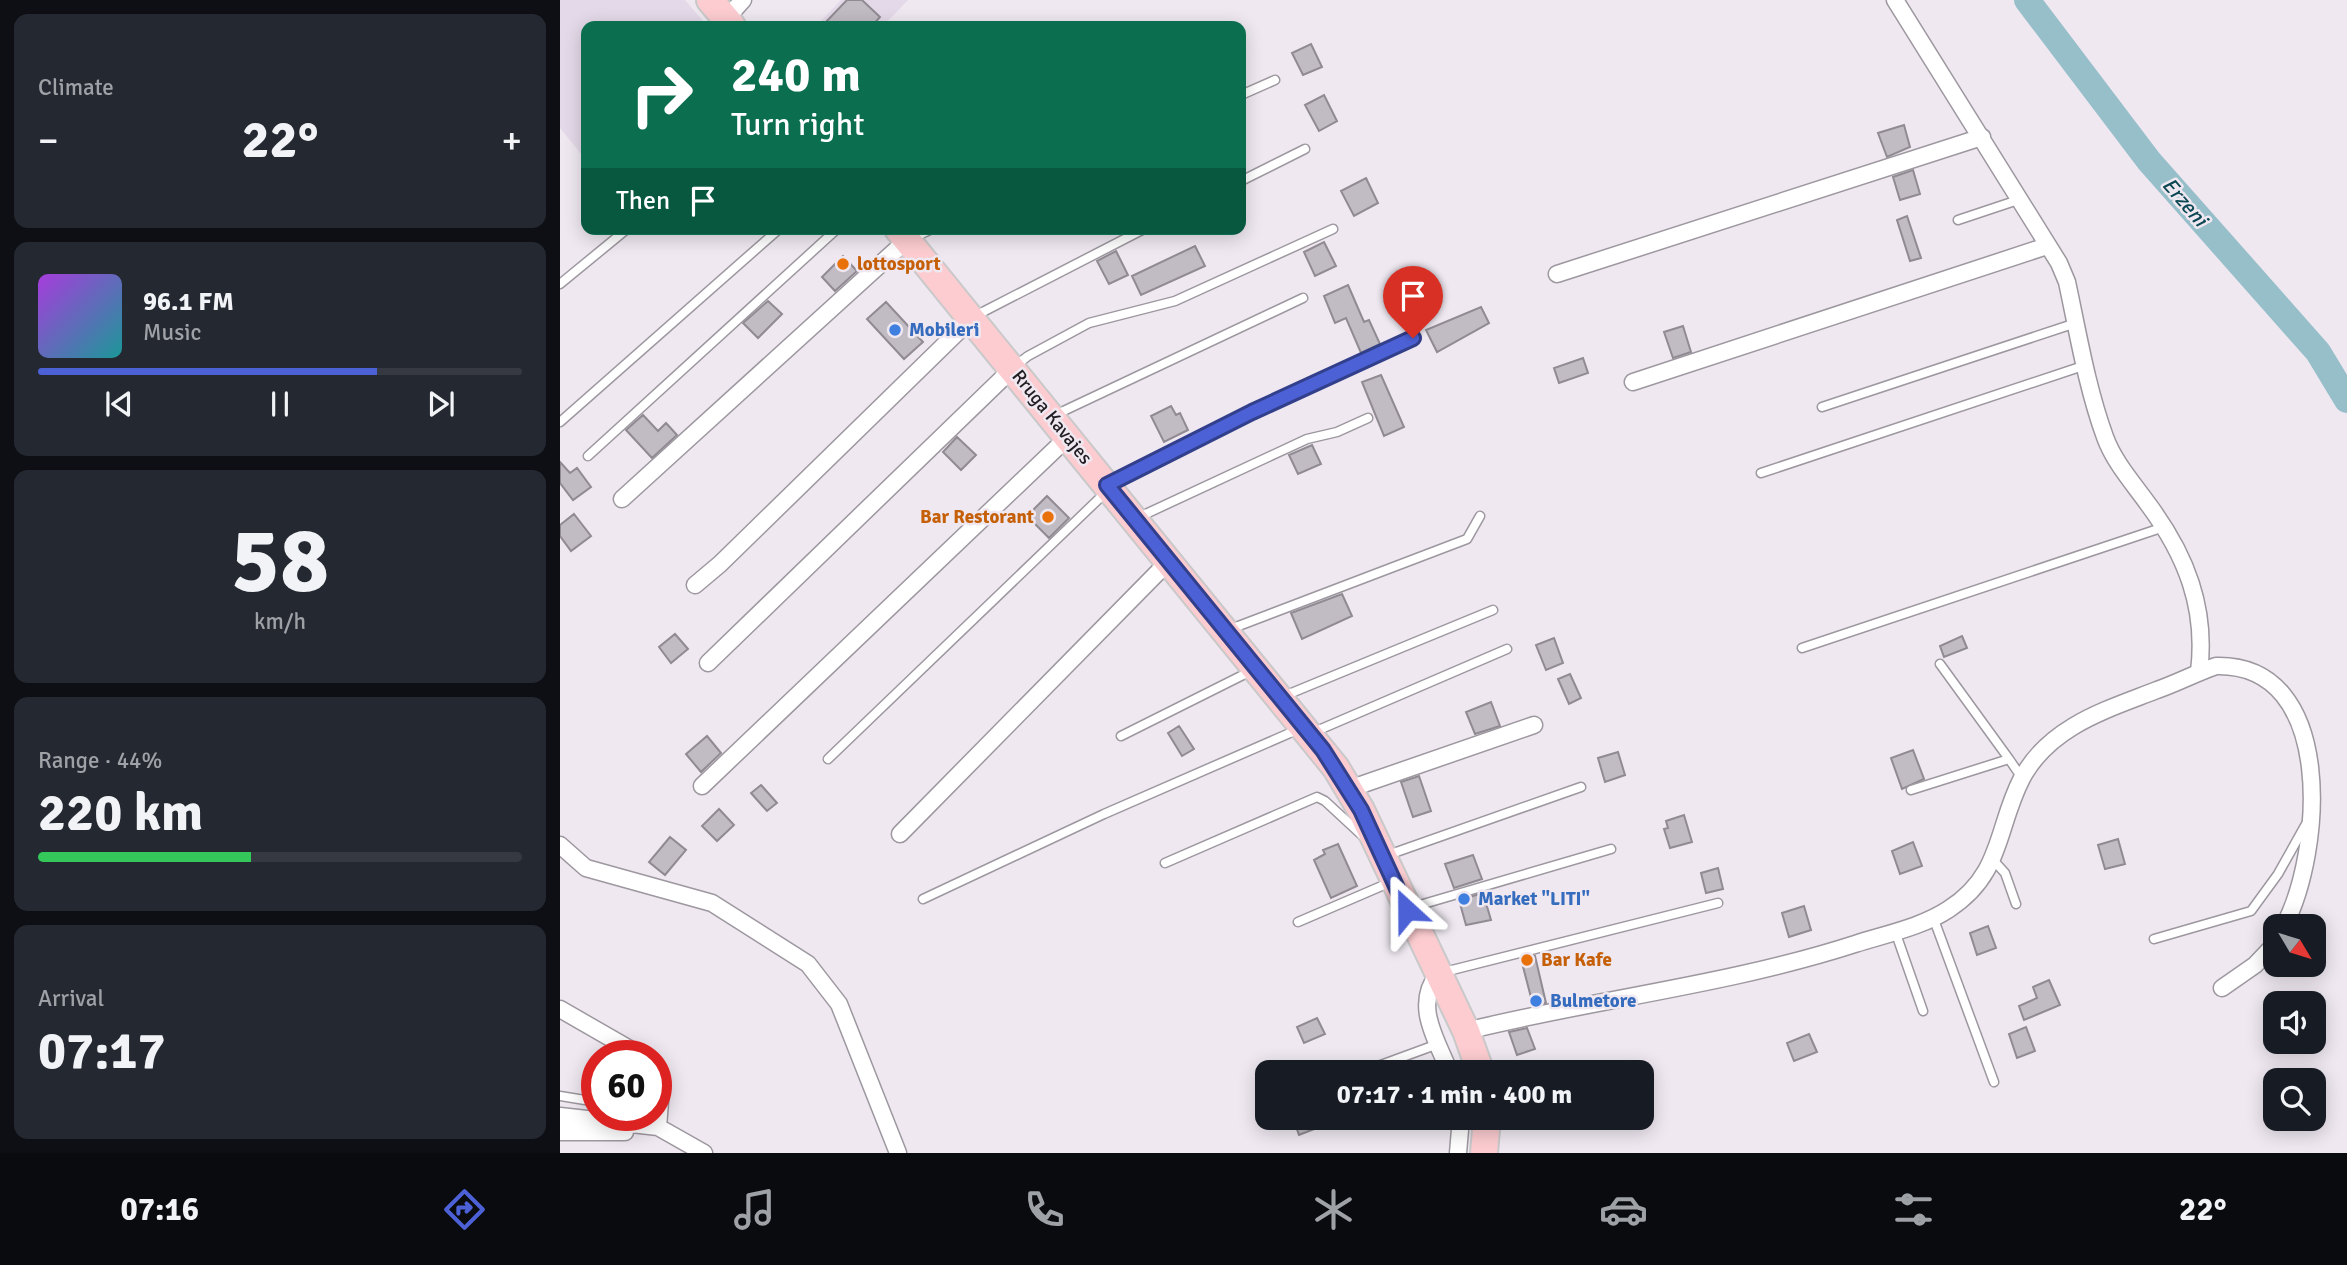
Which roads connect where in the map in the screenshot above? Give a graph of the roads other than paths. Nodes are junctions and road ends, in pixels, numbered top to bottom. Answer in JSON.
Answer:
{"nodes":[{"id":1,"x":1895,"y":0,"type":"edge"},
{"id":2,"x":1275,"y":80,"type":"dead end"},
{"id":3,"x":1246,"y":92,"type":"edge"},
{"id":4,"x":1982,"y":138,"type":"junction"},
{"id":5,"x":1305,"y":149,"type":"dead end"},
{"id":6,"x":1246,"y":178,"type":"edge"},
{"id":7,"x":2018,"y":200,"type":"junction"},
{"id":8,"x":1958,"y":220,"type":"dead end"},
{"id":9,"x":1333,"y":229,"type":"dead end"},
{"id":10,"x":620,"y":235,"type":"edge"},
{"id":11,"x":772,"y":235,"type":"edge"},
{"id":12,"x":830,"y":235,"type":"edge"},
{"id":13,"x":903,"y":235,"type":"edge"},
{"id":14,"x":1132,"y":235,"type":"edge"},
{"id":15,"x":2048,"y":246,"type":"junction"},
{"id":16,"x":1557,"y":274,"type":"dead end"},
{"id":17,"x":560,"y":284,"type":"edge"},
{"id":18,"x":1303,"y":299,"type":"dead end"},
{"id":19,"x":972,"y":318,"type":"junction"},
{"id":20,"x":2076,"y":323,"type":"junction"},
{"id":21,"x":1413,"y":338,"type":"dead end"},
{"id":22,"x":2086,"y":365,"type":"junction"},
{"id":23,"x":1013,"y":368,"type":"junction"},
{"id":24,"x":1633,"y":382,"type":"dead end"},
{"id":25,"x":1822,"y":407,"type":"dead end"},
{"id":26,"x":1368,"y":418,"type":"dead end"},
{"id":27,"x":560,"y":422,"type":"edge"},
{"id":28,"x":1060,"y":427,"type":"junction"},
{"id":29,"x":588,"y":456,"type":"dead end"},
{"id":30,"x":1760,"y":474,"type":"dead end"},
{"id":31,"x":1109,"y":487,"type":"junction"},
{"id":32,"x":622,"y":499,"type":"dead end"},
{"id":33,"x":1480,"y":516,"type":"dead end"},
{"id":34,"x":1134,"y":519,"type":"junction"},
{"id":35,"x":2164,"y":527,"type":"junction"},
{"id":36,"x":1169,"y":561,"type":"junction"},
{"id":37,"x":695,"y":585,"type":"dead end"},
{"id":38,"x":1493,"y":610,"type":"dead end"},
{"id":39,"x":1226,"y":631,"type":"junction"},
{"id":40,"x":1802,"y":648,"type":"dead end"},
{"id":41,"x":1507,"y":649,"type":"dead end"},
{"id":42,"x":708,"y":663,"type":"dead end"},
{"id":43,"x":1940,"y":664,"type":"dead end"},
{"id":44,"x":1257,"y":668,"type":"junction"},
{"id":45,"x":2199,"y":672,"type":"junction"},
{"id":46,"x":1281,"y":697,"type":"junction"},
{"id":47,"x":1534,"y":725,"type":"dead end"},
{"id":48,"x":1308,"y":730,"type":"junction"},
{"id":49,"x":1121,"y":736,"type":"dead end"},
{"id":50,"x":828,"y":759,"type":"dead end"},
{"id":51,"x":2008,"y":759,"type":"junction"},
{"id":52,"x":2022,"y":778,"type":"junction"},
{"id":53,"x":702,"y":786,"type":"dead end"},
{"id":54,"x":1581,"y":787,"type":"dead end"},
{"id":55,"x":1349,"y":789,"type":"junction"},
{"id":56,"x":1911,"y":790,"type":"dead end"},
{"id":57,"x":2313,"y":812,"type":"junction"},
{"id":58,"x":900,"y":834,"type":"dead end"},
{"id":59,"x":560,"y":845,"type":"edge"},
{"id":60,"x":1611,"y":849,"type":"dead end"},
{"id":61,"x":1380,"y":851,"type":"junction"},
{"id":62,"x":1994,"y":861,"type":"junction"},
{"id":63,"x":1165,"y":863,"type":"dead end"},
{"id":64,"x":1394,"y":881,"type":"junction"},
{"id":65,"x":923,"y":899,"type":"dead end"},
{"id":66,"x":1718,"y":902,"type":"dead end"},
{"id":67,"x":2016,"y":904,"type":"dead end"},
{"id":68,"x":1407,"y":910,"type":"junction"},
{"id":69,"x":2290,"y":914,"type":"edge"},
{"id":70,"x":1933,"y":917,"type":"junction"},
{"id":71,"x":1298,"y":922,"type":"dead end"},
{"id":72,"x":1895,"y":931,"type":"junction"},
{"id":73,"x":2154,"y":939,"type":"dead end"},
{"id":74,"x":2263,"y":957,"type":"edge"},
{"id":75,"x":1438,"y":974,"type":"junction"},
{"id":76,"x":2222,"y":988,"type":"dead end"},
{"id":77,"x":560,"y":1009,"type":"edge"},
{"id":78,"x":1923,"y":1011,"type":"dead end"},
{"id":79,"x":1466,"y":1031,"type":"junction"},
{"id":80,"x":614,"y":1040,"type":"edge"},
{"id":81,"x":1438,"y":1044,"type":"junction"},
{"id":82,"x":1394,"y":1060,"type":"edge"},
{"id":83,"x":1445,"y":1060,"type":"edge"},
{"id":84,"x":1476,"y":1060,"type":"edge"},
{"id":85,"x":1994,"y":1082,"type":"dead end"},
{"id":86,"x":560,"y":1096,"type":"edge"},
{"id":87,"x":581,"y":1099,"type":"edge"},
{"id":88,"x":560,"y":1116,"type":"edge"},
{"id":89,"x":581,"y":1118,"type":"edge"},
{"id":90,"x":1460,"y":1130,"type":"edge"},
{"id":91,"x":1486,"y":1130,"type":"edge"},
{"id":92,"x":632,"y":1131,"type":"edge"},
{"id":93,"x":666,"y":1131,"type":"edge"},
{"id":94,"x":560,"y":1132,"type":"edge"},
{"id":95,"x":704,"y":1153,"type":"edge"},
{"id":96,"x":898,"y":1153,"type":"edge"},
{"id":97,"x":1458,"y":1153,"type":"edge"},
{"id":98,"x":1484,"y":1153,"type":"edge"}],
"edges":[{"from":1,"to":4,"type":"street"},
{"from":2,"to":3,"type":"lane"},
{"from":4,"to":7,"type":"street"},
{"from":4,"to":16,"type":"street"},
{"from":5,"to":6,"type":"lane"},
{"from":7,"to":8,"type":"lane"},
{"from":7,"to":15,"type":"street"},
{"from":9,"to":23,"type":"lane"},
{"from":10,"to":17,"type":"lane"},
{"from":11,"to":27,"type":"lane"},
{"from":12,"to":29,"type":"lane"},
{"from":13,"to":19,"type":"main road","name":"Rruga Kavajes"},
{"from":13,"to":32,"type":"street"},
{"from":14,"to":19,"type":"lane"},
{"from":15,"to":20,"type":"street"},
{"from":15,"to":24,"type":"street"},
{"from":18,"to":28,"type":"lane"},
{"from":19,"to":23,"type":"main road","name":"Rruga Kavajes"},
{"from":19,"to":37,"type":"street"},
{"from":20,"to":22,"type":"street"},
{"from":20,"to":25,"type":"lane"},
{"from":21,"to":31,"type":"lane"},
{"from":22,"to":30,"type":"lane"},
{"from":22,"to":35,"type":"street"},
{"from":23,"to":28,"type":"main road","name":"Rruga Kavajes"},
{"from":23,"to":42,"type":"street"},
{"from":26,"to":34,"type":"lane"},
{"from":28,"to":31,"type":"main road","name":"Rruga Kavajes"},
{"from":28,"to":53,"type":"street"},
{"from":31,"to":34,"type":"main road","name":"Rruga Kavajes"},
{"from":31,"to":50,"type":"lane"},
{"from":33,"to":39,"type":"lane"},
{"from":34,"to":36,"type":"main road","name":"Rruga Kavajes"},
{"from":35,"to":40,"type":"lane"},
{"from":35,"to":45,"type":"street"},
{"from":36,"to":39,"type":"main road","name":"Rruga Kavajes"},
{"from":36,"to":58,"type":"street"},
{"from":38,"to":46,"type":"lane"},
{"from":39,"to":44,"type":"main road","name":"Rruga Kavajes"},
{"from":41,"to":48,"type":"lane"},
{"from":43,"to":51,"type":"lane"},
{"from":44,"to":46,"type":"main road","name":"Rruga Kavajes"},
{"from":44,"to":49,"type":"lane"},
{"from":45,"to":52,"type":"street"},
{"from":45,"to":57,"type":"street"},
{"from":46,"to":48,"type":"main road","name":"Rruga Kavajes"},
{"from":47,"to":55,"type":"street"},
{"from":48,"to":55,"type":"main road","name":"Rruga Kavajes"},
{"from":48,"to":65,"type":"lane"},
{"from":51,"to":52,"type":"lane"},
{"from":51,"to":56,"type":"lane"},
{"from":52,"to":62,"type":"street"},
{"from":54,"to":61,"type":"lane"},
{"from":55,"to":61,"type":"main road","name":"Rruga Kavajes"},
{"from":57,"to":69,"type":"street"},
{"from":57,"to":73,"type":"lane"},
{"from":59,"to":96,"type":"street"},
{"from":60,"to":68,"type":"lane"},
{"from":61,"to":63,"type":"lane"},
{"from":61,"to":64,"type":"main road","name":"Rruga Kavajes"},
{"from":62,"to":67,"type":"lane"},
{"from":62,"to":70,"type":"street"},
{"from":64,"to":68,"type":"main road","name":"Rruga Kavajes"},
{"from":64,"to":71,"type":"lane"},
{"from":66,"to":75,"type":"lane"},
{"from":68,"to":75,"type":"main road","name":"Rruga Kavajes"},
{"from":70,"to":72,"type":"street"},
{"from":70,"to":85,"type":"lane"},
{"from":72,"to":78,"type":"lane"},
{"from":72,"to":79,"type":"street"},
{"from":74,"to":76,"type":"street"},
{"from":75,"to":79,"type":"main road","name":"Rruga Kavajes"},
{"from":75,"to":81,"type":"street"},
{"from":77,"to":80,"type":"street"},
{"from":79,"to":84,"type":"main road","name":"Rruga Kavajes"},
{"from":81,"to":82,"type":"lane"},
{"from":81,"to":83,"type":"street"},
{"from":86,"to":87,"type":"lane"},
{"from":88,"to":89,"type":"street"},
{"from":90,"to":97,"type":"street"},
{"from":91,"to":98,"type":"main road"},
{"from":92,"to":94,"type":"street"},
{"from":93,"to":95,"type":"street"}]}
